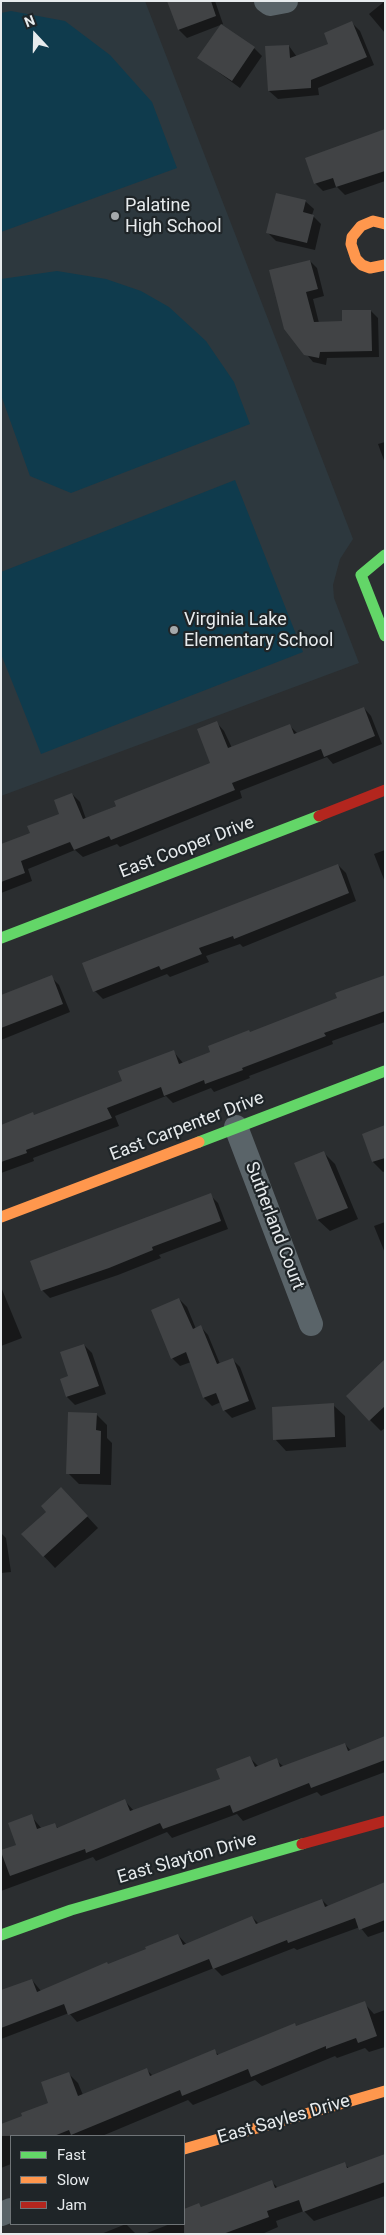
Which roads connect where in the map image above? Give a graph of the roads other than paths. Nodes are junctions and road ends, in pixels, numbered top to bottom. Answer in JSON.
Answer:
{"nodes":[{"id":1,"x":266,"y":1,"type":"edge"},
{"id":2,"x":286,"y":1,"type":"edge"},
{"id":3,"x":385,"y":224,"type":"edge"},
{"id":4,"x":385,"y":265,"type":"edge"},
{"id":5,"x":385,"y":555,"type":"edge"},
{"id":6,"x":385,"y":636,"type":"edge"},
{"id":7,"x":385,"y":790,"type":"edge"},
{"id":8,"x":1,"y":938,"type":"edge"},
{"id":9,"x":385,"y":1071,"type":"edge"},
{"id":10,"x":236,"y":1127,"type":"junction"},
{"id":11,"x":1,"y":1218,"type":"edge"},
{"id":12,"x":311,"y":1324,"type":"dead end"},
{"id":13,"x":385,"y":1821,"type":"edge"},
{"id":14,"x":1,"y":1935,"type":"edge"},
{"id":15,"x":385,"y":2091,"type":"edge"},
{"id":16,"x":185,"y":2149,"type":"edge"}],
"edges":[{"from":1,"to":2,"type":"street"},
{"from":3,"to":4,"type":"street"},
{"from":5,"to":6,"type":"street"},
{"from":7,"to":8,"type":"street","name":"East Cooper Drive"},
{"from":9,"to":10,"type":"street","name":"East Carpenter Drive"},
{"from":10,"to":11,"type":"street","name":"East Carpenter Drive"},
{"from":10,"to":12,"type":"street","name":"Sutherland Court"},
{"from":13,"to":14,"type":"street","name":"East Slayton Drive"},
{"from":15,"to":16,"type":"street","name":"East Sayles Drive"}]}
